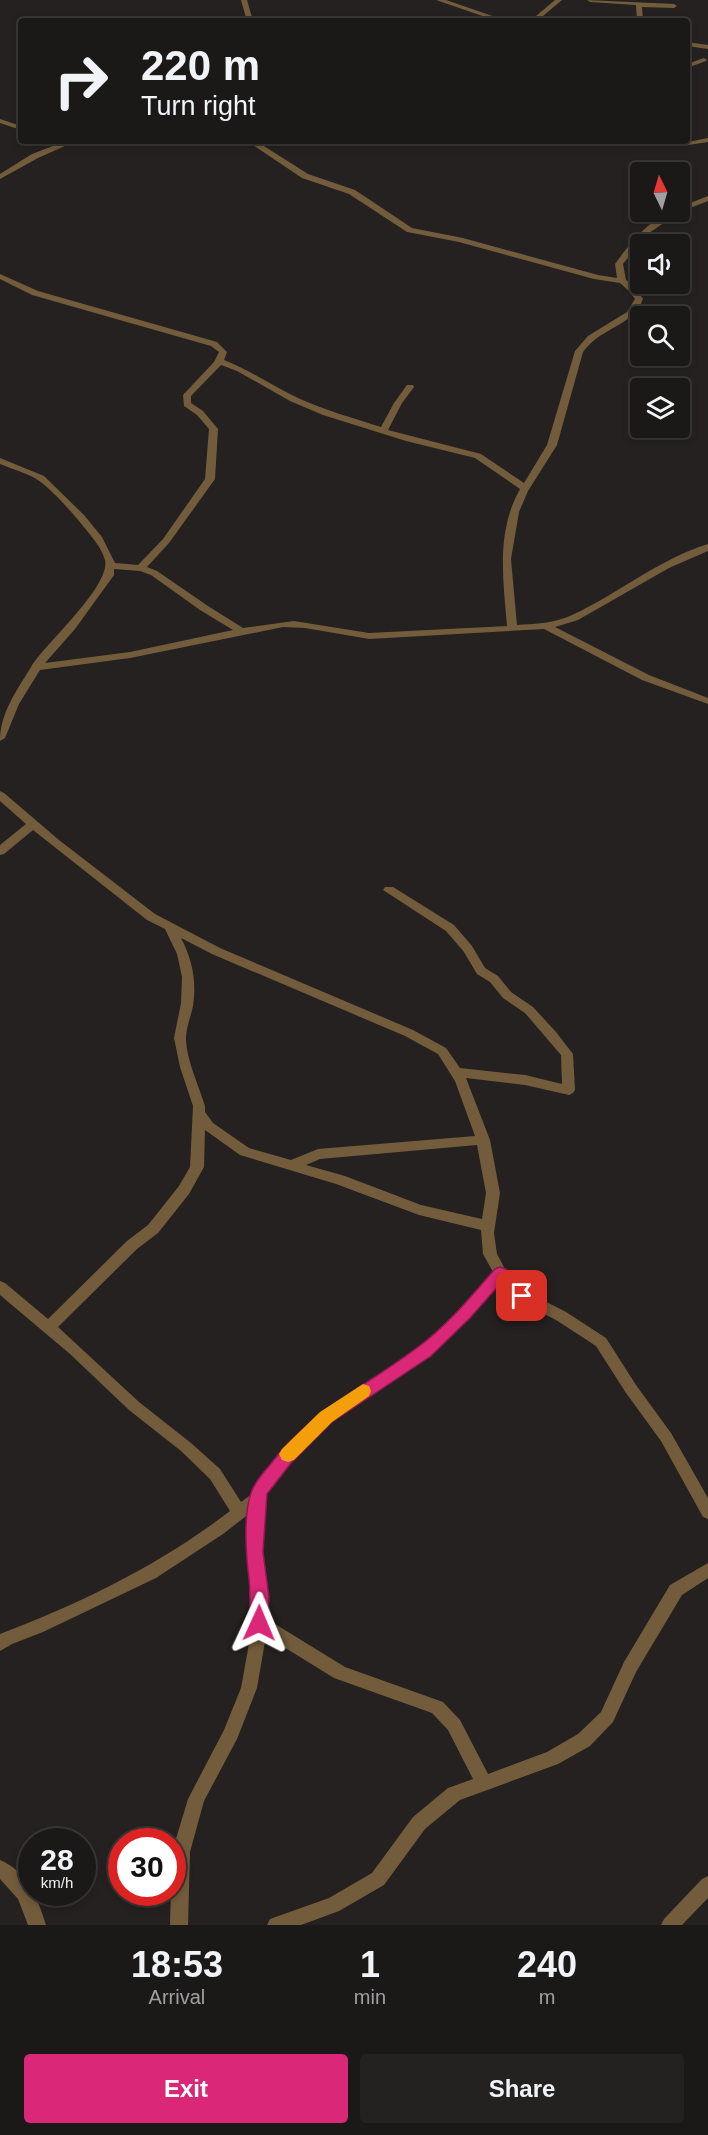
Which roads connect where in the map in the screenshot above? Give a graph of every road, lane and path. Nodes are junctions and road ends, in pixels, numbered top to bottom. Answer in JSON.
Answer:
{"nodes":[{"id":1,"x":244,"y":0,"type":"edge"},
{"id":2,"x":439,"y":0,"type":"edge"},
{"id":3,"x":559,"y":0,"type":"edge"},
{"id":4,"x":590,"y":0,"type":"edge"},
{"id":5,"x":642,"y":4,"type":"junction"},
{"id":6,"x":674,"y":6,"type":"dead end"},
{"id":7,"x":249,"y":18,"type":"edge"},
{"id":8,"x":495,"y":18,"type":"edge"},
{"id":9,"x":537,"y":18,"type":"edge"},
{"id":10,"x":640,"y":18,"type":"edge"},
{"id":11,"x":690,"y":45,"type":"edge"},
{"id":12,"x":708,"y":49,"type":"edge"},
{"id":13,"x":706,"y":62,"type":"edge"},
{"id":14,"x":690,"y":65,"type":"edge"},
{"id":15,"x":0,"y":121,"type":"edge"},
{"id":16,"x":18,"y":127,"type":"edge"},
{"id":17,"x":708,"y":140,"type":"edge"},
{"id":18,"x":690,"y":143,"type":"edge"},
{"id":19,"x":62,"y":144,"type":"edge"},
{"id":20,"x":256,"y":144,"type":"edge"},
{"id":21,"x":0,"y":177,"type":"edge"},
{"id":22,"x":708,"y":198,"type":"edge"},
{"id":23,"x":690,"y":206,"type":"edge"},
{"id":24,"x":657,"y":222,"type":"edge"},
{"id":25,"x":618,"y":267,"type":"junction"},
{"id":26,"x":0,"y":276,"type":"edge"},
{"id":27,"x":595,"y":276,"type":"junction"},
{"id":28,"x":622,"y":281,"type":"junction"},
{"id":29,"x":219,"y":361,"type":"junction"},
{"id":30,"x":410,"y":387,"type":"dead end"},
{"id":31,"x":382,"y":431,"type":"junction"},
{"id":32,"x":0,"y":461,"type":"edge"},
{"id":33,"x":525,"y":488,"type":"junction"},
{"id":34,"x":708,"y":547,"type":"edge"},
{"id":35,"x":110,"y":566,"type":"junction"},
{"id":36,"x":141,"y":568,"type":"junction"},
{"id":37,"x":546,"y":626,"type":"junction"},
{"id":38,"x":512,"y":629,"type":"junction"},
{"id":39,"x":242,"y":630,"type":"junction"},
{"id":40,"x":36,"y":668,"type":"junction"},
{"id":41,"x":708,"y":701,"type":"edge"},
{"id":42,"x":0,"y":738,"type":"edge"},
{"id":43,"x":0,"y":795,"type":"edge"},
{"id":44,"x":33,"y":824,"type":"junction"},
{"id":45,"x":0,"y":851,"type":"edge"},
{"id":46,"x":389,"y":890,"type":"dead end"},
{"id":47,"x":169,"y":926,"type":"junction"},
{"id":48,"x":456,"y":1072,"type":"junction"},
{"id":49,"x":200,"y":1114,"type":"junction"},
{"id":50,"x":483,"y":1140,"type":"junction"},
{"id":51,"x":291,"y":1166,"type":"junction"},
{"id":52,"x":488,"y":1226,"type":"junction"},
{"id":53,"x":500,"y":1273,"type":"junction"},
{"id":54,"x":0,"y":1287,"type":"edge"},
{"id":55,"x":49,"y":1327,"type":"junction"},
{"id":56,"x":258,"y":1498,"type":"junction"},
{"id":57,"x":240,"y":1512,"type":"junction"},
{"id":58,"x":708,"y":1512,"type":"edge"},
{"id":59,"x":708,"y":1570,"type":"edge"},
{"id":60,"x":259,"y":1623,"type":"junction"},
{"id":61,"x":2,"y":1641,"type":"edge"},
{"id":62,"x":484,"y":1784,"type":"junction"},
{"id":63,"x":0,"y":1869,"type":"edge"},
{"id":64,"x":708,"y":1885,"type":"edge"},
{"id":65,"x":37,"y":1925,"type":"edge"},
{"id":66,"x":179,"y":1925,"type":"edge"},
{"id":67,"x":276,"y":1925,"type":"edge"},
{"id":68,"x":670,"y":1925,"type":"edge"}],
"edges":[{"from":1,"to":7,"type":"street"},
{"from":2,"to":8,"type":"street"},
{"from":3,"to":9,"type":"street"},
{"from":4,"to":5,"type":"street"},
{"from":5,"to":6,"type":"street"},
{"from":5,"to":10,"type":"street"},
{"from":11,"to":12,"type":"street"},
{"from":12,"to":13,"type":"street"},
{"from":13,"to":14,"type":"street"},
{"from":15,"to":16,"type":"street"},
{"from":17,"to":18,"type":"street"},
{"from":19,"to":21,"type":"street"},
{"from":20,"to":27,"type":"street"},
{"from":22,"to":23,"type":"street"},
{"from":24,"to":25,"type":"street"},
{"from":25,"to":27,"type":"street"},
{"from":25,"to":28,"type":"street"},
{"from":26,"to":29,"type":"street"},
{"from":27,"to":28,"type":"street"},
{"from":28,"to":33,"type":"street"},
{"from":29,"to":31,"type":"street"},
{"from":29,"to":36,"type":"street"},
{"from":30,"to":31,"type":"street"},
{"from":31,"to":33,"type":"street"},
{"from":32,"to":35,"type":"street"},
{"from":33,"to":38,"type":"street"},
{"from":34,"to":37,"type":"street"},
{"from":35,"to":36,"type":"street"},
{"from":35,"to":40,"type":"street"},
{"from":36,"to":39,"type":"street"},
{"from":37,"to":38,"type":"street"},
{"from":37,"to":41,"type":"street"},
{"from":38,"to":39,"type":"street"},
{"from":39,"to":40,"type":"street"},
{"from":40,"to":42,"type":"street"},
{"from":43,"to":44,"type":"street"},
{"from":44,"to":45,"type":"street"},
{"from":44,"to":47,"type":"street"},
{"from":46,"to":48,"type":"street"},
{"from":47,"to":48,"type":"street"},
{"from":47,"to":49,"type":"street"},
{"from":48,"to":50,"type":"street"},
{"from":49,"to":51,"type":"street"},
{"from":49,"to":55,"type":"street"},
{"from":50,"to":51,"type":"street"},
{"from":50,"to":52,"type":"street"},
{"from":51,"to":52,"type":"street"},
{"from":52,"to":53,"type":"street"},
{"from":53,"to":56,"type":"street"},
{"from":53,"to":58,"type":"street"},
{"from":54,"to":55,"type":"street"},
{"from":55,"to":57,"type":"street"},
{"from":56,"to":57,"type":"street"},
{"from":56,"to":60,"type":"street"},
{"from":57,"to":61,"type":"street"},
{"from":59,"to":62,"type":"street"},
{"from":60,"to":62,"type":"street"},
{"from":60,"to":66,"type":"street"},
{"from":62,"to":67,"type":"street"},
{"from":63,"to":65,"type":"street"},
{"from":64,"to":68,"type":"street"}]}
